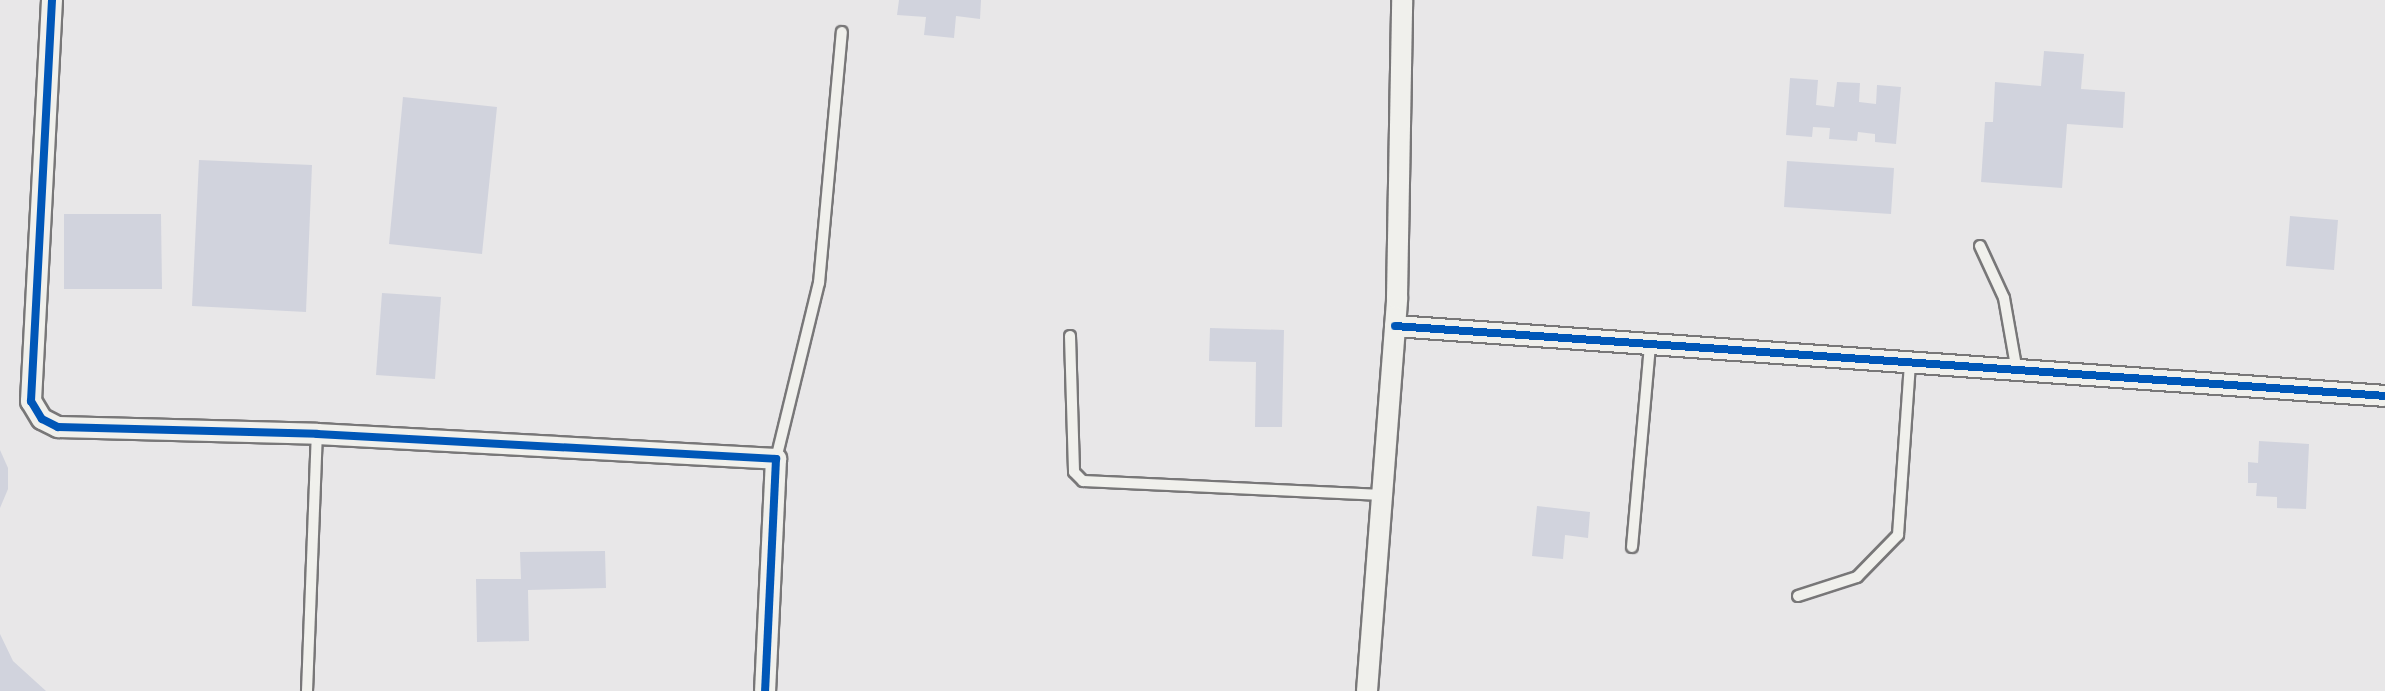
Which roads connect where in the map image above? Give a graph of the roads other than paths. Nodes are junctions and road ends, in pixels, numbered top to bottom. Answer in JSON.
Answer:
{"nodes":[{"id":1,"x":52,"y":0,"type":"edge"},
{"id":2,"x":1402,"y":0,"type":"edge"},
{"id":3,"x":842,"y":32,"type":"dead end"},
{"id":4,"x":1980,"y":246,"type":"dead end"},
{"id":5,"x":1395,"y":326,"type":"junction"},
{"id":6,"x":1070,"y":336,"type":"dead end"},
{"id":7,"x":1650,"y":346,"type":"junction"},
{"id":8,"x":1910,"y":364,"type":"junction"},
{"id":9,"x":2017,"y":372,"type":"junction"},
{"id":10,"x":2385,"y":396,"type":"edge"},
{"id":11,"x":317,"y":434,"type":"junction"},
{"id":12,"x":776,"y":459,"type":"junction"},
{"id":13,"x":1383,"y":495,"type":"junction"},
{"id":14,"x":1632,"y":547,"type":"dead end"},
{"id":15,"x":1798,"y":596,"type":"dead end"},
{"id":16,"x":307,"y":691,"type":"edge"},
{"id":17,"x":765,"y":691,"type":"edge"},
{"id":18,"x":1367,"y":691,"type":"edge"}],
"edges":[{"from":1,"to":11,"type":"street"},
{"from":2,"to":5,"type":"street"},
{"from":3,"to":12,"type":"lane"},
{"from":4,"to":9,"type":"lane"},
{"from":5,"to":7,"type":"street"},
{"from":5,"to":13,"type":"street"},
{"from":6,"to":13,"type":"lane"},
{"from":7,"to":8,"type":"street"},
{"from":7,"to":14,"type":"lane"},
{"from":8,"to":9,"type":"street"},
{"from":8,"to":15,"type":"lane"},
{"from":9,"to":10,"type":"street"},
{"from":11,"to":12,"type":"street"},
{"from":11,"to":16,"type":"lane"},
{"from":12,"to":17,"type":"street"},
{"from":13,"to":18,"type":"street"}]}
